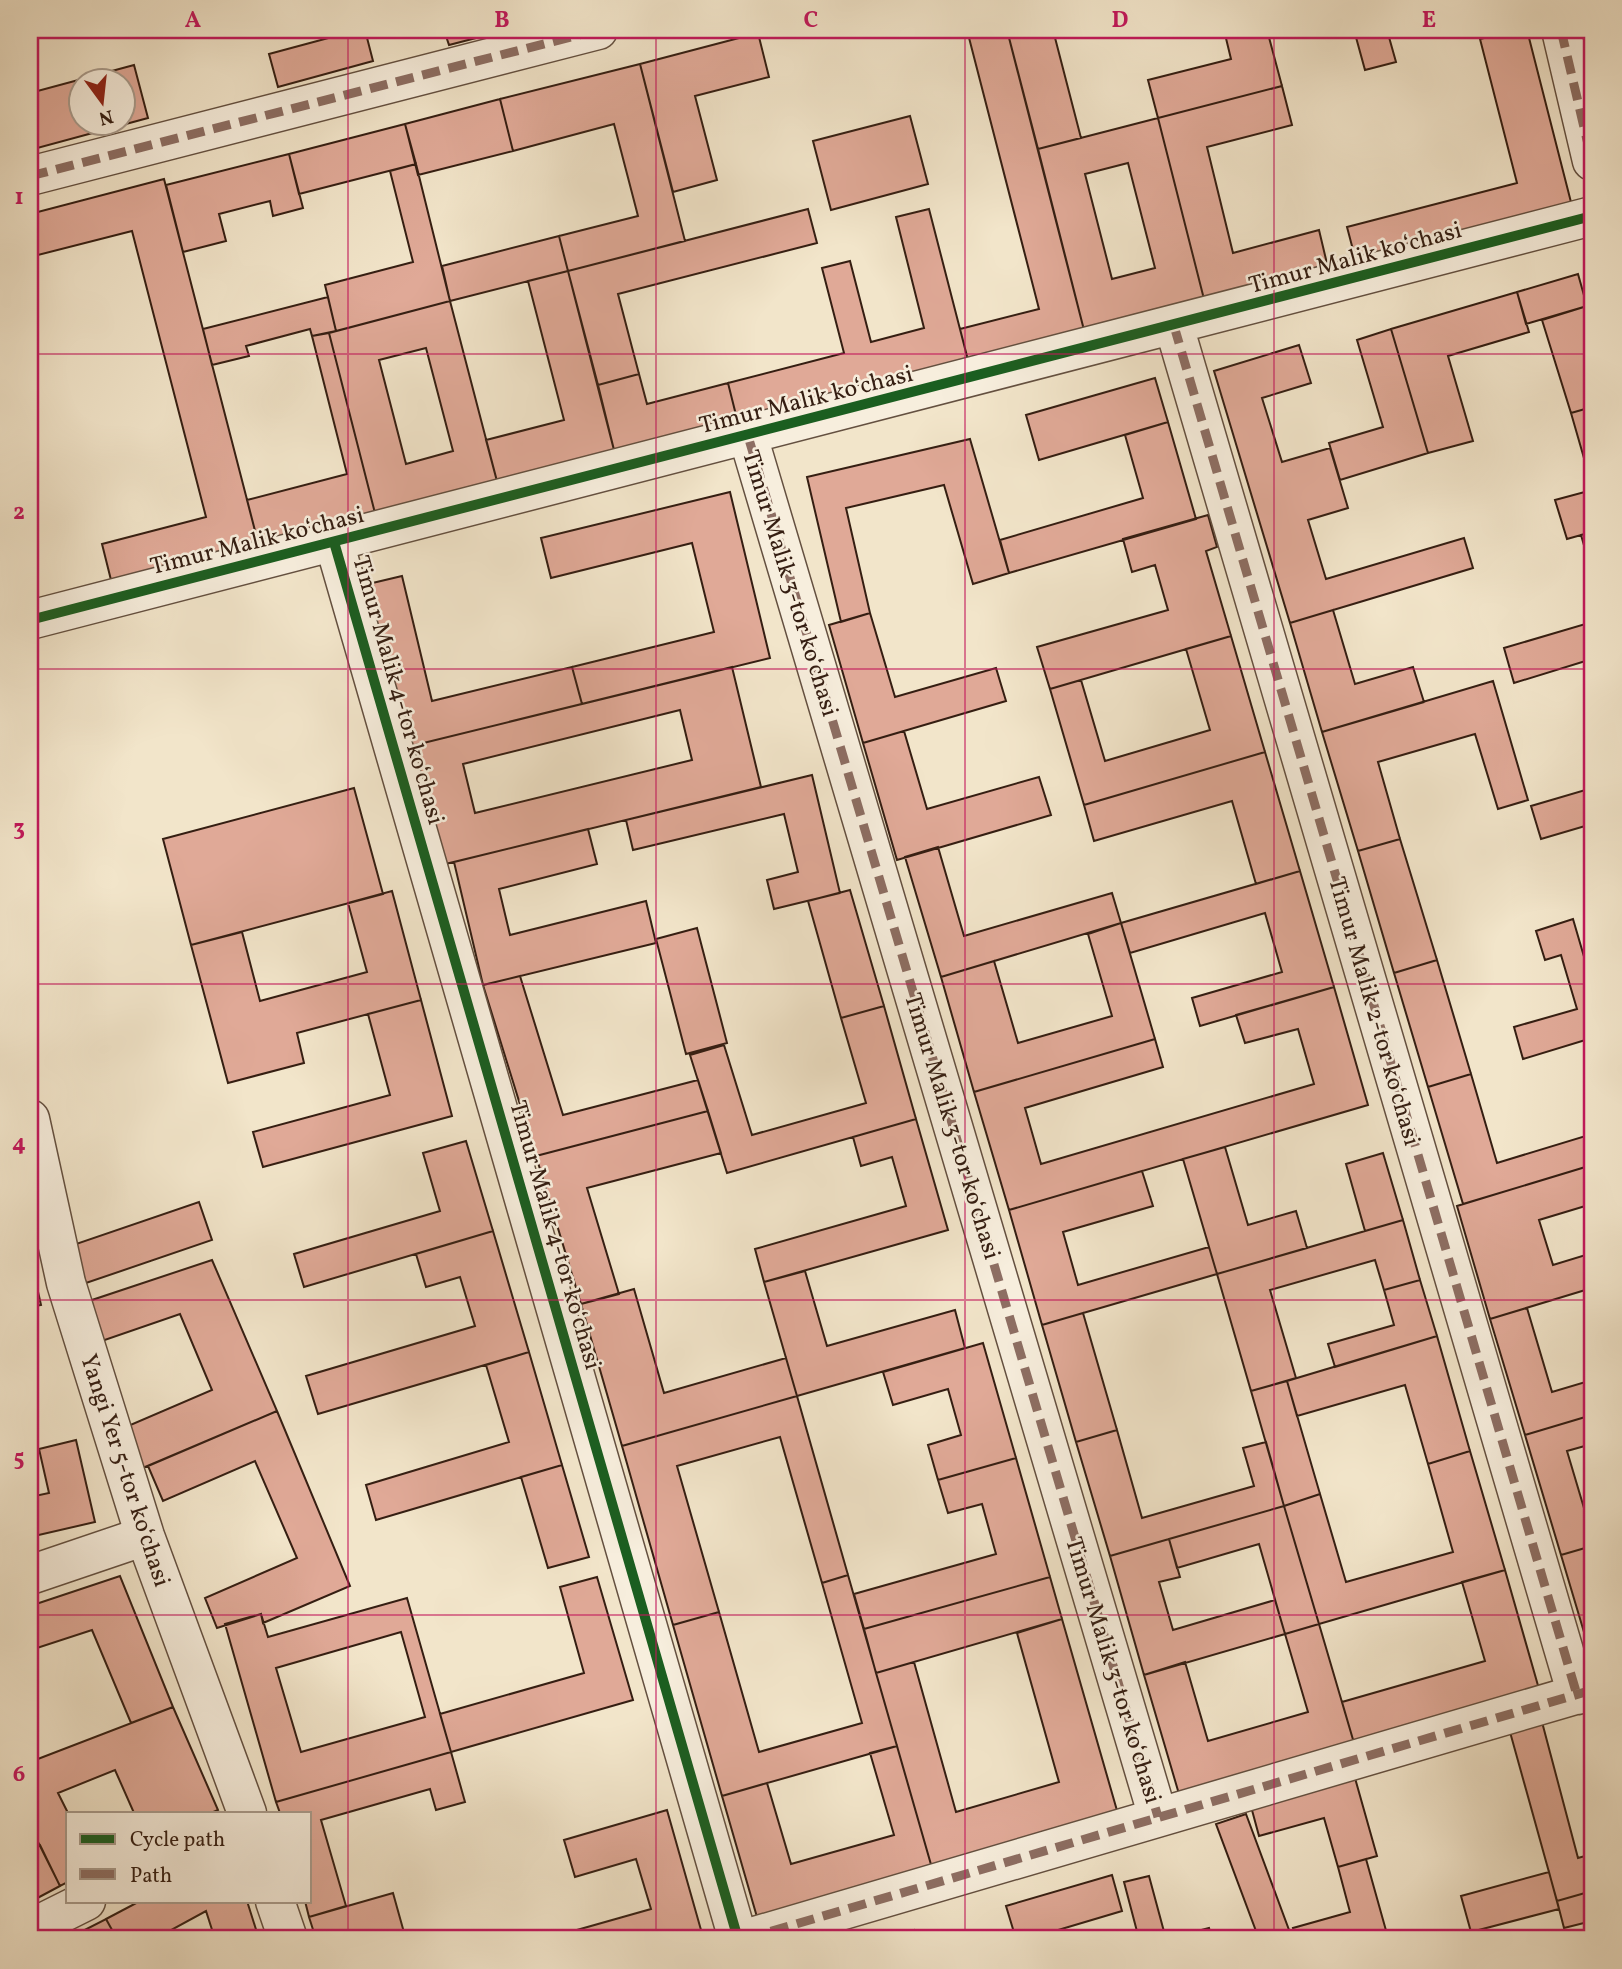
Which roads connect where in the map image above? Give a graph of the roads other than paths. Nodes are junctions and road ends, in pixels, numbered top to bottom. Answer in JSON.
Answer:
{"nodes":[{"id":1,"x":598,"y":30,"type":"edge"},
{"id":2,"x":1561,"y":30,"type":"edge"},
{"id":3,"x":1592,"y":161,"type":"edge"},
{"id":4,"x":30,"y":176,"type":"edge"},
{"id":5,"x":1592,"y":216,"type":"edge"},
{"id":6,"x":1174,"y":326,"type":"junction"},
{"id":7,"x":748,"y":436,"type":"junction"},
{"id":8,"x":334,"y":542,"type":"junction"},
{"id":9,"x":30,"y":620,"type":"edge"},
{"id":10,"x":30,"y":1119,"type":"edge"},
{"id":11,"x":145,"y":1536,"type":"junction"},
{"id":12,"x":30,"y":1575,"type":"edge"},
{"id":13,"x":1585,"y":1693,"type":"edge"},
{"id":14,"x":247,"y":1812,"type":"edge"},
{"id":15,"x":1158,"y":1817,"type":"junction"},
{"id":16,"x":84,"y":1902,"type":"edge"},
{"id":17,"x":275,"y":1902,"type":"edge"},
{"id":18,"x":30,"y":1929,"type":"edge"},
{"id":19,"x":288,"y":1939,"type":"edge"},
{"id":20,"x":738,"y":1939,"type":"edge"},
{"id":21,"x":745,"y":1939,"type":"edge"}],
"edges":[{"from":1,"to":4,"type":"street"},
{"from":2,"to":3,"type":"street"},
{"from":5,"to":6,"type":"street","name":"Timur Malik koʻchasi"},
{"from":6,"to":7,"type":"street","name":"Timur Malik koʻchasi"},
{"from":6,"to":13,"type":"street","name":"Timur Malik 2-tor koʻchasi"},
{"from":7,"to":8,"type":"street","name":"Timur Malik koʻchasi"},
{"from":7,"to":15,"type":"street","name":"Timur Malik 3-tor koʻchasi"},
{"from":8,"to":9,"type":"street","name":"Timur Malik koʻchasi"},
{"from":8,"to":20,"type":"street","name":"Timur Malik 4-tor koʻchasi"},
{"from":10,"to":11,"type":"street","name":"Yangi Yer 5-tor koʻchasi"},
{"from":11,"to":12,"type":"street"},
{"from":11,"to":14,"type":"street","name":"Yangi Yer 5-tor koʻchasi"},
{"from":13,"to":15,"type":"street"},
{"from":15,"to":21,"type":"street"},
{"from":16,"to":18,"type":"street"},
{"from":17,"to":19,"type":"street"}]}
